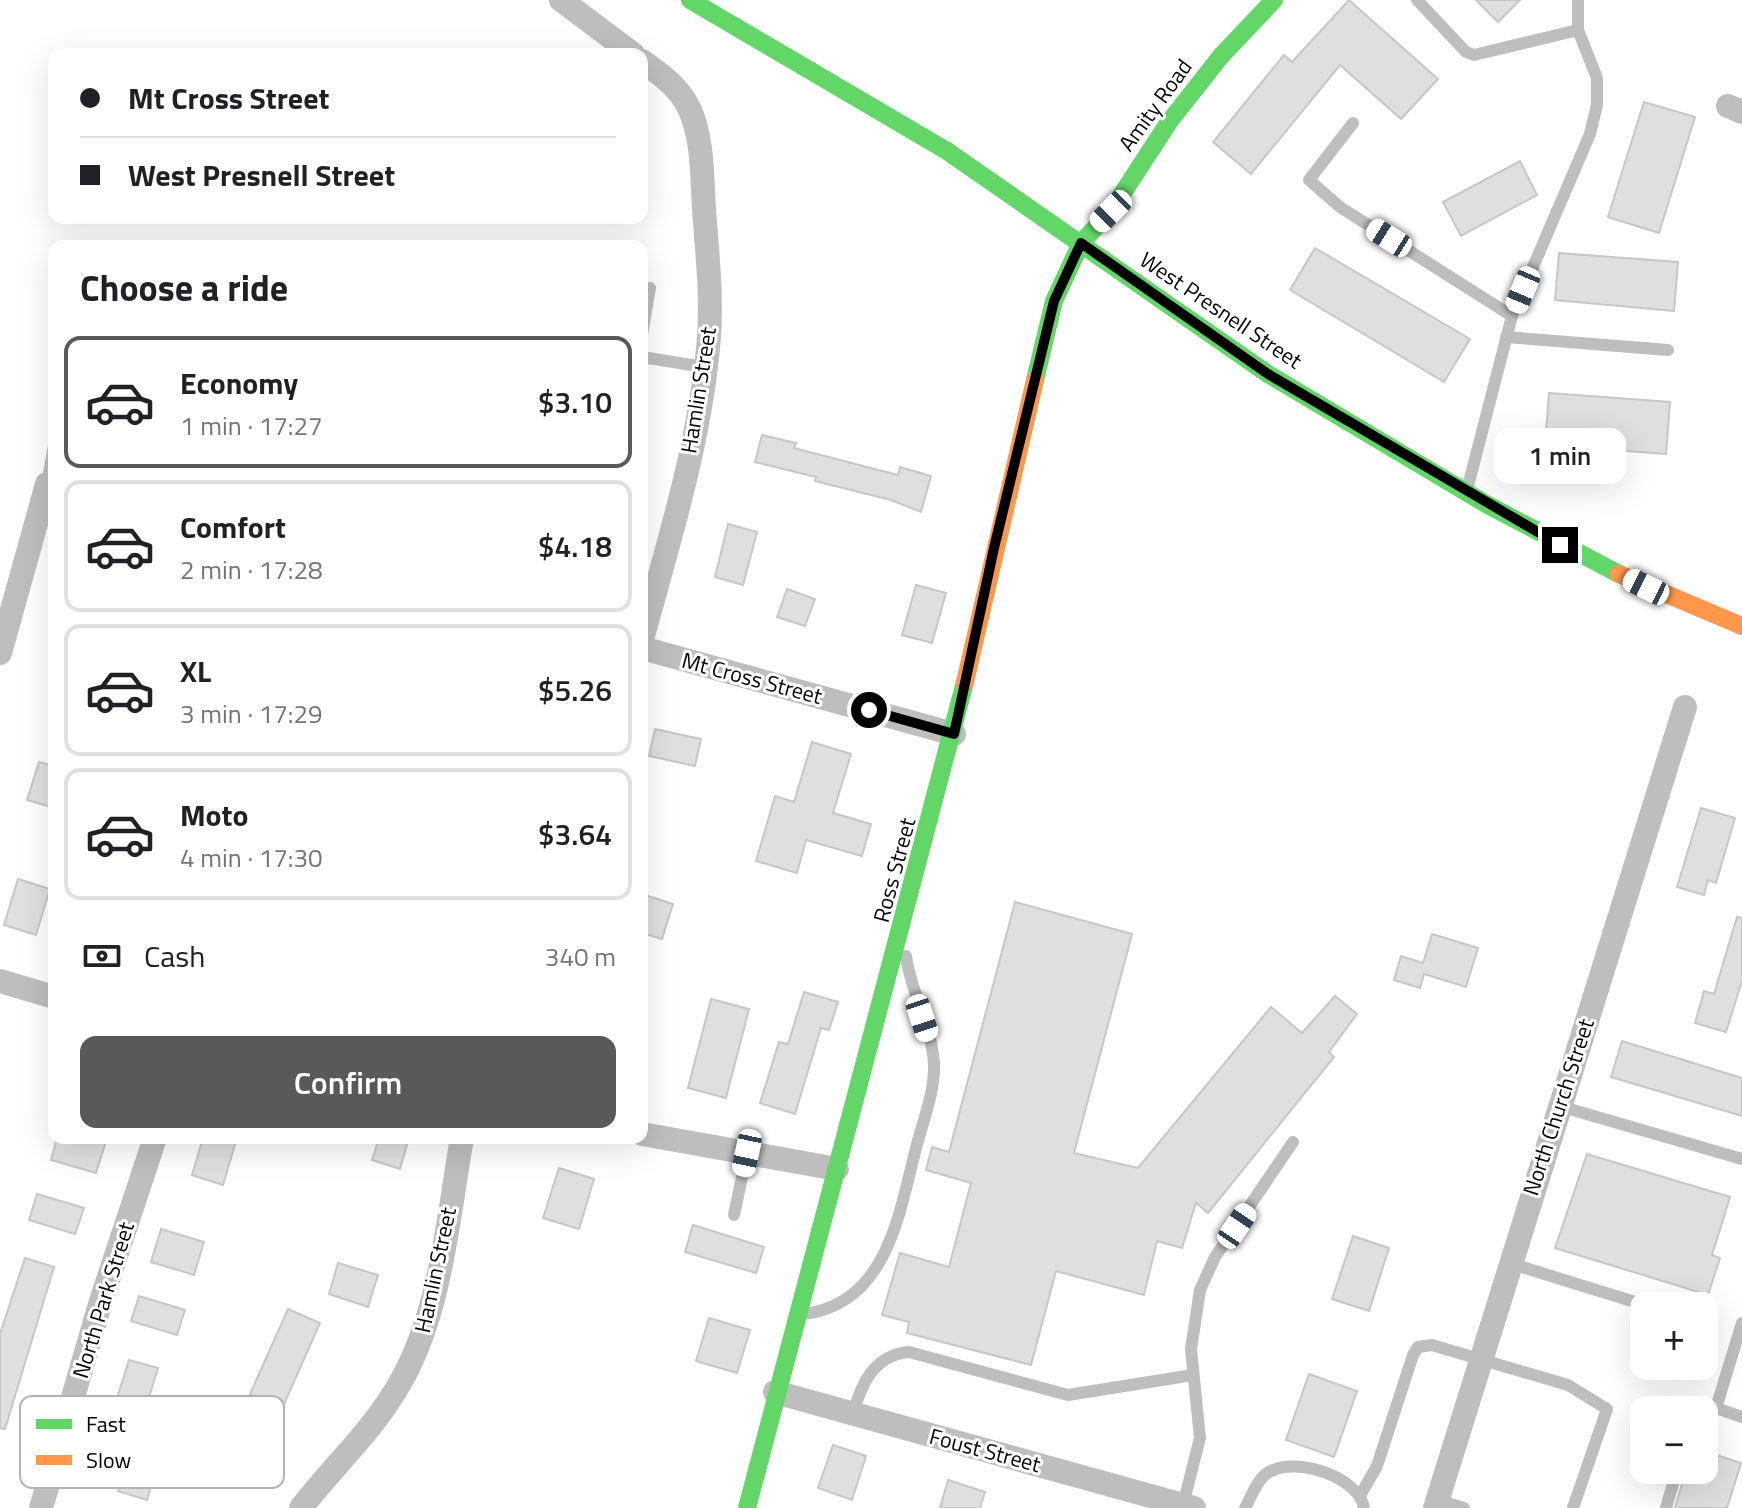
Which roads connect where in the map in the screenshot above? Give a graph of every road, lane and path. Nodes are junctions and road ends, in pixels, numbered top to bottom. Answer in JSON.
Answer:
{"nodes":[{"id":1,"x":561,"y":0,"type":"edge"},
{"id":2,"x":690,"y":0,"type":"edge"},
{"id":3,"x":1274,"y":0,"type":"edge"},
{"id":4,"x":1417,"y":0,"type":"edge"},
{"id":5,"x":1578,"y":0,"type":"edge"},
{"id":6,"x":1578,"y":30,"type":"junction"},
{"id":7,"x":625,"y":48,"type":"edge"},
{"id":8,"x":648,"y":66,"type":"edge"},
{"id":9,"x":1353,"y":123,"type":"dead end"},
{"id":10,"x":1081,"y":243,"type":"junction"},
{"id":11,"x":650,"y":288,"type":"dead end"},
{"id":12,"x":648,"y":300,"type":"edge"},
{"id":13,"x":1512,"y":316,"type":"junction"},
{"id":14,"x":1506,"y":337,"type":"junction"},
{"id":15,"x":1668,"y":350,"type":"dead end"},
{"id":16,"x":648,"y":358,"type":"edge"},
{"id":17,"x":704,"y":367,"type":"junction"},
{"id":18,"x":48,"y":492,"type":"edge"},
{"id":19,"x":1466,"y":493,"type":"junction"},
{"id":20,"x":648,"y":618,"type":"edge"},
{"id":21,"x":1742,"y":626,"type":"edge"},
{"id":22,"x":648,"y":650,"type":"edge"},
{"id":23,"x":0,"y":653,"type":"edge"},
{"id":24,"x":1685,"y":707,"type":"dead end"},
{"id":25,"x":954,"y":734,"type":"junction"},
{"id":26,"x":902,"y":933,"type":"junction"},
{"id":27,"x":0,"y":981,"type":"edge"},
{"id":28,"x":48,"y":995,"type":"edge"},
{"id":29,"x":1559,"y":1106,"type":"junction"},
{"id":30,"x":648,"y":1135,"type":"edge"},
{"id":31,"x":1293,"y":1142,"type":"dead end"},
{"id":32,"x":153,"y":1144,"type":"edge"},
{"id":33,"x":461,"y":1144,"type":"edge"},
{"id":34,"x":747,"y":1153,"type":"junction"},
{"id":35,"x":1742,"y":1159,"type":"edge"},
{"id":36,"x":837,"y":1169,"type":"junction"},
{"id":37,"x":734,"y":1215,"type":"dead end"},
{"id":38,"x":1509,"y":1263,"type":"junction"},
{"id":39,"x":1630,"y":1300,"type":"edge"},
{"id":40,"x":797,"y":1314,"type":"junction"},
{"id":41,"x":1742,"y":1323,"type":"edge"},
{"id":42,"x":1480,"y":1358,"type":"junction"},
{"id":43,"x":1193,"y":1375,"type":"junction"},
{"id":44,"x":775,"y":1392,"type":"junction"},
{"id":45,"x":73,"y":1396,"type":"edge"},
{"id":46,"x":1718,"y":1401,"type":"edge"},
{"id":47,"x":1718,"y":1409,"type":"edge"},
{"id":48,"x":853,"y":1414,"type":"junction"},
{"id":49,"x":1742,"y":1417,"type":"edge"},
{"id":50,"x":1673,"y":1484,"type":"edge"},
{"id":51,"x":47,"y":1488,"type":"edge"},
{"id":52,"x":1361,"y":1494,"type":"junction"},
{"id":53,"x":1436,"y":1504,"type":"edge"},
{"id":54,"x":1189,"y":1506,"type":"edge"},
{"id":55,"x":41,"y":1508,"type":"edge"},
{"id":56,"x":301,"y":1508,"type":"edge"},
{"id":57,"x":747,"y":1508,"type":"edge"},
{"id":58,"x":1245,"y":1508,"type":"edge"},
{"id":59,"x":1364,"y":1508,"type":"edge"},
{"id":60,"x":1464,"y":1508,"type":"edge"},
{"id":61,"x":1573,"y":1508,"type":"edge"},
{"id":62,"x":1666,"y":1508,"type":"edge"}],
"edges":[{"from":1,"to":7,"type":"street"},
{"from":2,"to":10,"type":"street","name":"West Presnell Street"},
{"from":3,"to":10,"type":"street","name":"Amity Road"},
{"from":4,"to":6,"type":"lane"},
{"from":5,"to":6,"type":"lane"},
{"from":6,"to":13,"type":"lane"},
{"from":8,"to":17,"type":"street","name":"Hamlin Street"},
{"from":9,"to":13,"type":"lane"},
{"from":10,"to":19,"type":"street","name":"West Presnell Street"},
{"from":10,"to":25,"type":"street","name":"Ross Street"},
{"from":11,"to":12,"type":"lane"},
{"from":13,"to":14,"type":"lane"},
{"from":14,"to":15,"type":"lane"},
{"from":14,"to":19,"type":"lane"},
{"from":16,"to":17,"type":"lane"},
{"from":17,"to":20,"type":"street","name":"Hamlin Street"},
{"from":18,"to":23,"type":"street"},
{"from":19,"to":21,"type":"street","name":"West Presnell Street"},
{"from":22,"to":25,"type":"street","name":"Mt Cross Street"},
{"from":24,"to":29,"type":"street","name":"North Church Street"},
{"from":25,"to":26,"type":"street","name":"Ross Street"},
{"from":26,"to":36,"type":"street","name":"Ross Street"},
{"from":26,"to":40,"type":"lane"},
{"from":27,"to":28,"type":"street"},
{"from":29,"to":35,"type":"lane"},
{"from":29,"to":38,"type":"street","name":"North Church Street"},
{"from":30,"to":34,"type":"street"},
{"from":31,"to":43,"type":"lane"},
{"from":32,"to":45,"type":"street","name":"North Park Street"},
{"from":33,"to":56,"type":"street","name":"Hamlin Street"},
{"from":34,"to":36,"type":"street"},
{"from":34,"to":37,"type":"lane"},
{"from":36,"to":40,"type":"street","name":"Ross Street"},
{"from":38,"to":39,"type":"lane"},
{"from":38,"to":42,"type":"street","name":"North Church Street"},
{"from":40,"to":44,"type":"street","name":"Ross Street"},
{"from":41,"to":46,"type":"lane"},
{"from":42,"to":52,"type":"lane"},
{"from":42,"to":53,"type":"street","name":"North Church Street"},
{"from":42,"to":61,"type":"lane"},
{"from":43,"to":48,"type":"lane"},
{"from":43,"to":54,"type":"lane"},
{"from":44,"to":48,"type":"street","name":"Foust Street"},
{"from":44,"to":57,"type":"street","name":"Ross Street"},
{"from":47,"to":49,"type":"lane"},
{"from":48,"to":54,"type":"street","name":"Foust Street"},
{"from":50,"to":62,"type":"lane"},
{"from":51,"to":55,"type":"street","name":"North Park Street"},
{"from":52,"to":58,"type":"lane"},
{"from":52,"to":59,"type":"lane"},
{"from":53,"to":60,"type":"lane"}]}
